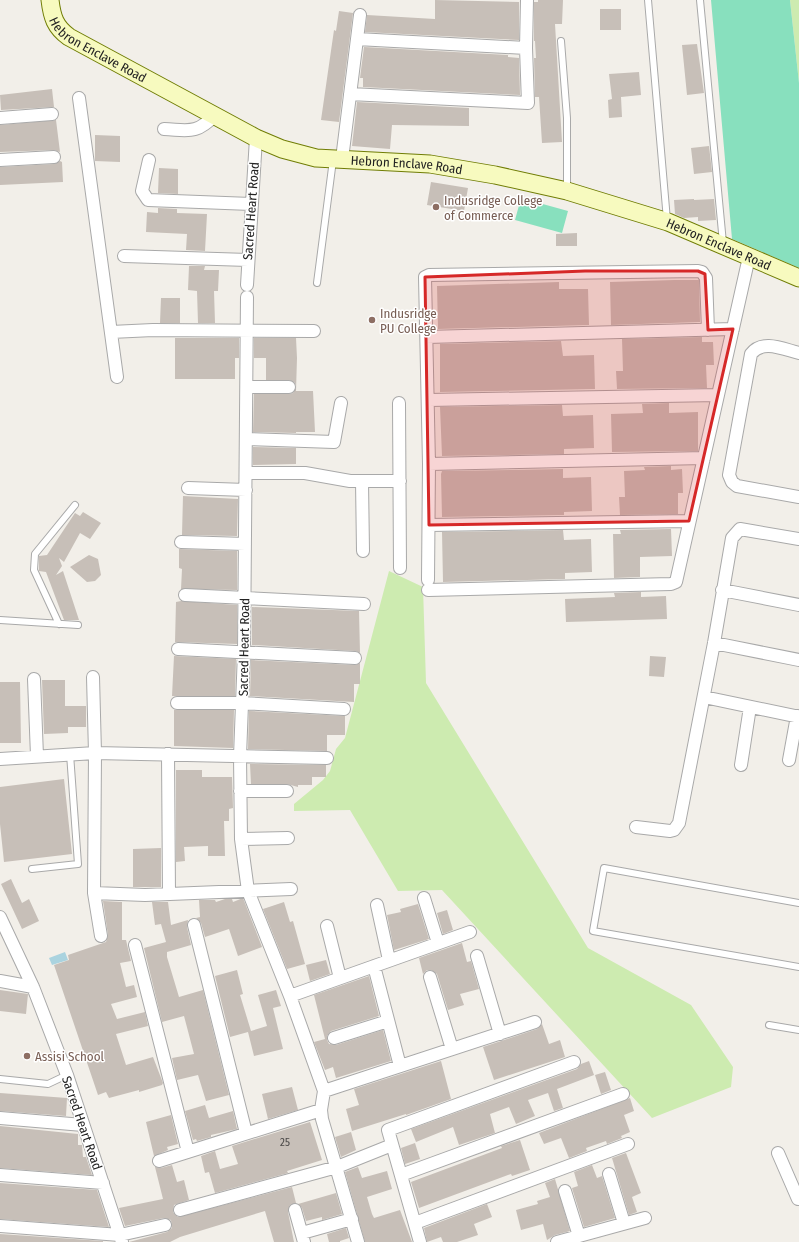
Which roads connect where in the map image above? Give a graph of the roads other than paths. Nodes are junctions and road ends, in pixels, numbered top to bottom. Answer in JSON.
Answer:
{"nodes":[{"id":1,"x":50,"y":0,"type":"edge"},
{"id":2,"x":527,"y":0,"type":"edge"},
{"id":3,"x":648,"y":0,"type":"edge"},
{"id":4,"x":700,"y":0,"type":"edge"},
{"id":5,"x":360,"y":15,"type":"dead end"},
{"id":6,"x":357,"y":39,"type":"junction"},
{"id":7,"x":561,"y":41,"type":"dead end"},
{"id":8,"x":526,"y":48,"type":"junction"},
{"id":9,"x":350,"y":94,"type":"junction"},
{"id":10,"x":79,"y":98,"type":"dead end"},
{"id":11,"x":52,"y":114,"type":"dead end"},
{"id":12,"x":214,"y":115,"type":"junction"},
{"id":13,"x":0,"y":118,"type":"edge"},
{"id":14,"x":164,"y":129,"type":"dead end"},
{"id":15,"x":256,"y":138,"type":"junction"},
{"id":16,"x":54,"y":157,"type":"dead end"},
{"id":17,"x":338,"y":159,"type":"junction"},
{"id":18,"x":0,"y":160,"type":"edge"},
{"id":19,"x":149,"y":160,"type":"dead end"},
{"id":20,"x":567,"y":191,"type":"junction"},
{"id":21,"x":251,"y":204,"type":"junction"},
{"id":22,"x":668,"y":222,"type":"junction"},
{"id":23,"x":724,"y":245,"type":"junction"},
{"id":24,"x":124,"y":256,"type":"dead end"},
{"id":25,"x":749,"y":257,"type":"junction"},
{"id":26,"x":248,"y":260,"type":"junction"},
{"id":27,"x":799,"y":278,"type":"edge"},
{"id":28,"x":316,"y":283,"type":"dead end"},
{"id":29,"x":247,"y":285,"type":"dead end"},
{"id":30,"x":247,"y":297,"type":"dead end"},
{"id":31,"x":733,"y":329,"type":"junction"},
{"id":32,"x":708,"y":330,"type":"junction"},
{"id":33,"x":314,"y":331,"type":"dead end"},
{"id":34,"x":111,"y":332,"type":"junction"},
{"id":35,"x":247,"y":332,"type":"junction"},
{"id":36,"x":427,"y":337,"type":"junction"},
{"id":37,"x":799,"y":353,"type":"edge"},
{"id":38,"x":117,"y":377,"type":"dead end"},
{"id":39,"x":247,"y":387,"type":"junction"},
{"id":40,"x":289,"y":387,"type":"dead end"},
{"id":41,"x":718,"y":395,"type":"junction"},
{"id":42,"x":429,"y":400,"type":"junction"},
{"id":43,"x":341,"y":403,"type":"dead end"},
{"id":44,"x":399,"y":403,"type":"dead end"},
{"id":45,"x":246,"y":439,"type":"junction"},
{"id":46,"x":704,"y":458,"type":"junction"},
{"id":47,"x":429,"y":464,"type":"junction"},
{"id":48,"x":246,"y":472,"type":"junction"},
{"id":49,"x":362,"y":481,"type":"junction"},
{"id":50,"x":400,"y":481,"type":"junction"},
{"id":51,"x":188,"y":488,"type":"dead end"},
{"id":52,"x":246,"y":490,"type":"junction"},
{"id":53,"x":799,"y":497,"type":"edge"},
{"id":54,"x":75,"y":505,"type":"dead end"},
{"id":55,"x":690,"y":521,"type":"junction"},
{"id":56,"x":429,"y":525,"type":"junction"},
{"id":57,"x":799,"y":539,"type":"edge"},
{"id":58,"x":181,"y":542,"type":"dead end"},
{"id":59,"x":245,"y":544,"type":"junction"},
{"id":60,"x":363,"y":551,"type":"dead end"},
{"id":61,"x":400,"y":568,"type":"dead end"},
{"id":62,"x":722,"y":590,"type":"junction"},
{"id":63,"x":185,"y":595,"type":"dead end"},
{"id":64,"x":245,"y":598,"type":"junction"},
{"id":65,"x":364,"y":604,"type":"dead end"},
{"id":66,"x":799,"y":605,"type":"edge"},
{"id":67,"x":0,"y":620,"type":"edge"},
{"id":68,"x":59,"y":624,"type":"junction"},
{"id":69,"x":78,"y":626,"type":"dead end"},
{"id":70,"x":714,"y":643,"type":"junction"},
{"id":71,"x":178,"y":649,"type":"dead end"},
{"id":72,"x":244,"y":652,"type":"junction"},
{"id":73,"x":355,"y":658,"type":"dead end"},
{"id":74,"x":799,"y":660,"type":"edge"},
{"id":75,"x":93,"y":677,"type":"dead end"},
{"id":76,"x":34,"y":679,"type":"dead end"},
{"id":77,"x":704,"y":697,"type":"junction"},
{"id":78,"x":176,"y":703,"type":"dead end"},
{"id":79,"x":242,"y":703,"type":"junction"},
{"id":80,"x":750,"y":707,"type":"junction"},
{"id":81,"x":344,"y":709,"type":"dead end"},
{"id":82,"x":798,"y":717,"type":"edge"},
{"id":83,"x":95,"y":753,"type":"junction"},
{"id":84,"x":70,"y":754,"type":"junction"},
{"id":85,"x":168,"y":754,"type":"junction"},
{"id":86,"x":37,"y":756,"type":"junction"},
{"id":87,"x":240,"y":756,"type":"junction"},
{"id":88,"x":327,"y":758,"type":"dead end"},
{"id":89,"x":0,"y":759,"type":"edge"},
{"id":90,"x":789,"y":760,"type":"dead end"},
{"id":91,"x":741,"y":765,"type":"dead end"},
{"id":92,"x":240,"y":791,"type":"junction"},
{"id":93,"x":287,"y":791,"type":"dead end"},
{"id":94,"x":636,"y":827,"type":"dead end"},
{"id":95,"x":288,"y":838,"type":"dead end"},
{"id":96,"x":240,"y":839,"type":"junction"},
{"id":97,"x":32,"y":869,"type":"dead end"},
{"id":98,"x":291,"y":889,"type":"dead end"},
{"id":99,"x":248,"y":891,"type":"junction"},
{"id":100,"x":94,"y":893,"type":"junction"},
{"id":101,"x":169,"y":894,"type":"junction"},
{"id":102,"x":424,"y":898,"type":"dead end"},
{"id":103,"x":799,"y":903,"type":"edge"},
{"id":104,"x":377,"y":905,"type":"dead end"},
{"id":105,"x":0,"y":917,"type":"edge"},
{"id":106,"x":194,"y":925,"type":"dead end"},
{"id":107,"x":327,"y":926,"type":"dead end"},
{"id":108,"x":470,"y":932,"type":"dead end"},
{"id":109,"x":101,"y":936,"type":"dead end"},
{"id":110,"x":438,"y":943,"type":"junction"},
{"id":111,"x":135,"y":944,"type":"dead end"},
{"id":112,"x":476,"y":956,"type":"dead end"},
{"id":113,"x":389,"y":960,"type":"junction"},
{"id":114,"x":374,"y":966,"type":"junction"},
{"id":115,"x":799,"y":967,"type":"edge"},
{"id":116,"x":430,"y":977,"type":"dead end"},
{"id":117,"x":340,"y":978,"type":"junction"},
{"id":118,"x":0,"y":981,"type":"edge"},
{"id":119,"x":33,"y":987,"type":"junction"},
{"id":120,"x":290,"y":996,"type":"junction"},
{"id":121,"x":388,"y":1021,"type":"junction"},
{"id":122,"x":535,"y":1022,"type":"dead end"},
{"id":123,"x":769,"y":1025,"type":"dead end"},
{"id":124,"x":799,"y":1030,"type":"edge"},
{"id":125,"x":500,"y":1034,"type":"junction"},
{"id":126,"x":334,"y":1038,"type":"dead end"},
{"id":127,"x":452,"y":1049,"type":"junction"},
{"id":128,"x":574,"y":1062,"type":"dead end"},
{"id":129,"x":400,"y":1066,"type":"junction"},
{"id":130,"x":67,"y":1075,"type":"junction"},
{"id":131,"x":0,"y":1079,"type":"edge"},
{"id":132,"x":324,"y":1091,"type":"junction"},
{"id":133,"x":623,"y":1094,"type":"dead end"},
{"id":134,"x":321,"y":1110,"type":"junction"},
{"id":135,"x":0,"y":1118,"type":"edge"},
{"id":136,"x":83,"y":1125,"type":"junction"},
{"id":137,"x":246,"y":1133,"type":"junction"},
{"id":138,"x":628,"y":1144,"type":"dead end"},
{"id":139,"x":392,"y":1145,"type":"junction"},
{"id":140,"x":188,"y":1152,"type":"junction"},
{"id":141,"x":778,"y":1154,"type":"dead end"},
{"id":142,"x":159,"y":1161,"type":"dead end"},
{"id":143,"x":337,"y":1167,"type":"junction"},
{"id":144,"x":609,"y":1174,"type":"dead end"},
{"id":145,"x":0,"y":1175,"type":"edge"},
{"id":146,"x":400,"y":1175,"type":"junction"},
{"id":147,"x":103,"y":1183,"type":"junction"},
{"id":148,"x":565,"y":1191,"type":"dead end"},
{"id":149,"x":799,"y":1202,"type":"edge"},
{"id":150,"x":180,"y":1210,"type":"dead end"},
{"id":151,"x":296,"y":1210,"type":"dead end"},
{"id":152,"x":645,"y":1218,"type":"dead end"},
{"id":153,"x":352,"y":1219,"type":"junction"},
{"id":154,"x":415,"y":1223,"type":"junction"},
{"id":155,"x":624,"y":1223,"type":"junction"},
{"id":156,"x":166,"y":1225,"type":"dead end"},
{"id":157,"x":0,"y":1226,"type":"edge"},
{"id":158,"x":579,"y":1236,"type":"junction"},
{"id":159,"x":303,"y":1237,"type":"edge"},
{"id":160,"x":121,"y":1239,"type":"edge"},
{"id":161,"x":358,"y":1242,"type":"edge"},
{"id":162,"x":420,"y":1242,"type":"edge"},
{"id":163,"x":557,"y":1242,"type":"edge"}],
"edges":[{"from":1,"to":12,"type":"street","name":"Hebron Enclave Road"},
{"from":2,"to":8,"type":"street"},
{"from":3,"to":22,"type":"lane"},
{"from":4,"to":23,"type":"lane"},
{"from":5,"to":6,"type":"street"},
{"from":6,"to":8,"type":"street"},
{"from":6,"to":9,"type":"street"},
{"from":7,"to":20,"type":"lane"},
{"from":8,"to":9,"type":"street"},
{"from":9,"to":17,"type":"street"},
{"from":10,"to":34,"type":"street"},
{"from":11,"to":13,"type":"street"},
{"from":12,"to":14,"type":"street"},
{"from":12,"to":15,"type":"street","name":"Hebron Enclave Road"},
{"from":15,"to":17,"type":"street","name":"Hebron Enclave Road"},
{"from":15,"to":21,"type":"street","name":"Sacred Heart Road"},
{"from":16,"to":18,"type":"street"},
{"from":17,"to":20,"type":"street","name":"Hebron Enclave Road"},
{"from":17,"to":28,"type":"lane"},
{"from":19,"to":21,"type":"street"},
{"from":20,"to":22,"type":"street","name":"Hebron Enclave Road"},
{"from":21,"to":26,"type":"street","name":"Sacred Heart Road"},
{"from":22,"to":23,"type":"street","name":"Hebron Enclave Road"},
{"from":23,"to":25,"type":"street","name":"Hebron Enclave Road"},
{"from":24,"to":26,"type":"street"},
{"from":25,"to":27,"type":"street","name":"Hebron Enclave Road"},
{"from":25,"to":31,"type":"street"},
{"from":26,"to":29,"type":"street","name":"Sacred Heart Road"},
{"from":30,"to":35,"type":"street","name":"Sacred Heart Road"},
{"from":31,"to":32,"type":"street"},
{"from":31,"to":41,"type":"street"},
{"from":32,"to":36,"type":"street"},
{"from":32,"to":36,"type":"street"},
{"from":33,"to":35,"type":"street"},
{"from":34,"to":35,"type":"street"},
{"from":34,"to":38,"type":"street"},
{"from":35,"to":39,"type":"street","name":"Sacred Heart Road"},
{"from":36,"to":42,"type":"street"},
{"from":37,"to":53,"type":"street"},
{"from":39,"to":40,"type":"street"},
{"from":39,"to":45,"type":"street","name":"Sacred Heart Road"},
{"from":41,"to":42,"type":"street"},
{"from":41,"to":46,"type":"street"},
{"from":42,"to":47,"type":"street"},
{"from":43,"to":45,"type":"street"},
{"from":44,"to":50,"type":"street"},
{"from":45,"to":48,"type":"street","name":"Sacred Heart Road"},
{"from":46,"to":47,"type":"street"},
{"from":46,"to":55,"type":"street"},
{"from":47,"to":56,"type":"street"},
{"from":48,"to":49,"type":"street"},
{"from":48,"to":52,"type":"street","name":"Sacred Heart Road"},
{"from":49,"to":50,"type":"street"},
{"from":49,"to":60,"type":"street"},
{"from":50,"to":61,"type":"street"},
{"from":51,"to":52,"type":"street"},
{"from":52,"to":59,"type":"street","name":"Sacred Heart Road"},
{"from":54,"to":68,"type":"lane"},
{"from":55,"to":56,"type":"street"},
{"from":55,"to":56,"type":"street"},
{"from":57,"to":62,"type":"street"},
{"from":58,"to":59,"type":"street"},
{"from":59,"to":64,"type":"street","name":"Sacred Heart Road"},
{"from":62,"to":66,"type":"street"},
{"from":62,"to":70,"type":"street"},
{"from":63,"to":64,"type":"street"},
{"from":64,"to":65,"type":"street"},
{"from":64,"to":72,"type":"street","name":"Sacred Heart Road"},
{"from":67,"to":68,"type":"lane"},
{"from":68,"to":69,"type":"lane"},
{"from":70,"to":74,"type":"street"},
{"from":70,"to":77,"type":"street"},
{"from":71,"to":72,"type":"street"},
{"from":72,"to":73,"type":"street"},
{"from":72,"to":79,"type":"street","name":"Sacred Heart Road"},
{"from":75,"to":83,"type":"street"},
{"from":76,"to":86,"type":"street"},
{"from":77,"to":80,"type":"street"},
{"from":77,"to":94,"type":"street"},
{"from":78,"to":79,"type":"street"},
{"from":79,"to":81,"type":"street"},
{"from":79,"to":87,"type":"street","name":"Sacred Heart Road"},
{"from":80,"to":82,"type":"street"},
{"from":80,"to":91,"type":"street"},
{"from":82,"to":90,"type":"street"},
{"from":83,"to":84,"type":"street"},
{"from":83,"to":85,"type":"street"},
{"from":83,"to":100,"type":"street"},
{"from":84,"to":86,"type":"street"},
{"from":84,"to":97,"type":"lane"},
{"from":85,"to":87,"type":"street"},
{"from":85,"to":101,"type":"street"},
{"from":86,"to":89,"type":"street"},
{"from":87,"to":88,"type":"street"},
{"from":87,"to":92,"type":"street","name":"Sacred Heart Road"},
{"from":92,"to":93,"type":"street"},
{"from":92,"to":96,"type":"street","name":"Sacred Heart Road"},
{"from":95,"to":96,"type":"street"},
{"from":96,"to":99,"type":"street","name":"Sacred Heart Road"},
{"from":98,"to":99,"type":"street"},
{"from":99,"to":101,"type":"street"},
{"from":99,"to":120,"type":"street","name":"Sacred Heart Road"},
{"from":100,"to":101,"type":"street"},
{"from":100,"to":109,"type":"street"},
{"from":102,"to":110,"type":"street"},
{"from":103,"to":115,"type":"lane"},
{"from":104,"to":113,"type":"street"},
{"from":105,"to":119,"type":"street","name":"Sacred Heart Road"},
{"from":106,"to":137,"type":"street"},
{"from":107,"to":117,"type":"street"},
{"from":108,"to":110,"type":"street"},
{"from":110,"to":113,"type":"street"},
{"from":111,"to":140,"type":"street"},
{"from":112,"to":125,"type":"street"},
{"from":113,"to":114,"type":"street"},
{"from":114,"to":117,"type":"street"},
{"from":114,"to":121,"type":"street"},
{"from":116,"to":127,"type":"street"},
{"from":117,"to":120,"type":"street"},
{"from":118,"to":119,"type":"street"},
{"from":119,"to":130,"type":"street","name":"Sacred Heart Road"},
{"from":120,"to":132,"type":"street","name":"Sacred Heart Road"},
{"from":121,"to":126,"type":"street"},
{"from":121,"to":129,"type":"street"},
{"from":122,"to":125,"type":"street"},
{"from":123,"to":124,"type":"lane"},
{"from":125,"to":127,"type":"street"},
{"from":127,"to":129,"type":"street"},
{"from":128,"to":139,"type":"street"},
{"from":129,"to":132,"type":"street"},
{"from":130,"to":131,"type":"lane"},
{"from":130,"to":136,"type":"street","name":"Sacred Heart Road"},
{"from":132,"to":134,"type":"street"},
{"from":133,"to":146,"type":"street"},
{"from":134,"to":137,"type":"street"},
{"from":134,"to":143,"type":"street"},
{"from":135,"to":136,"type":"street"},
{"from":136,"to":147,"type":"street","name":"Sacred Heart Road"},
{"from":137,"to":140,"type":"street"},
{"from":138,"to":154,"type":"street"},
{"from":139,"to":143,"type":"street"},
{"from":139,"to":146,"type":"street"},
{"from":140,"to":142,"type":"street"},
{"from":141,"to":149,"type":"street"},
{"from":143,"to":150,"type":"street"},
{"from":143,"to":153,"type":"street"},
{"from":144,"to":155,"type":"street"},
{"from":145,"to":147,"type":"street"},
{"from":146,"to":154,"type":"street"},
{"from":147,"to":160,"type":"street","name":"Sacred Heart Road"},
{"from":148,"to":158,"type":"street"},
{"from":151,"to":159,"type":"street"},
{"from":152,"to":155,"type":"street"},
{"from":153,"to":159,"type":"street"},
{"from":153,"to":161,"type":"street"},
{"from":154,"to":162,"type":"street"},
{"from":155,"to":158,"type":"street"},
{"from":156,"to":160,"type":"street"},
{"from":157,"to":160,"type":"street"},
{"from":158,"to":163,"type":"street"}]}
